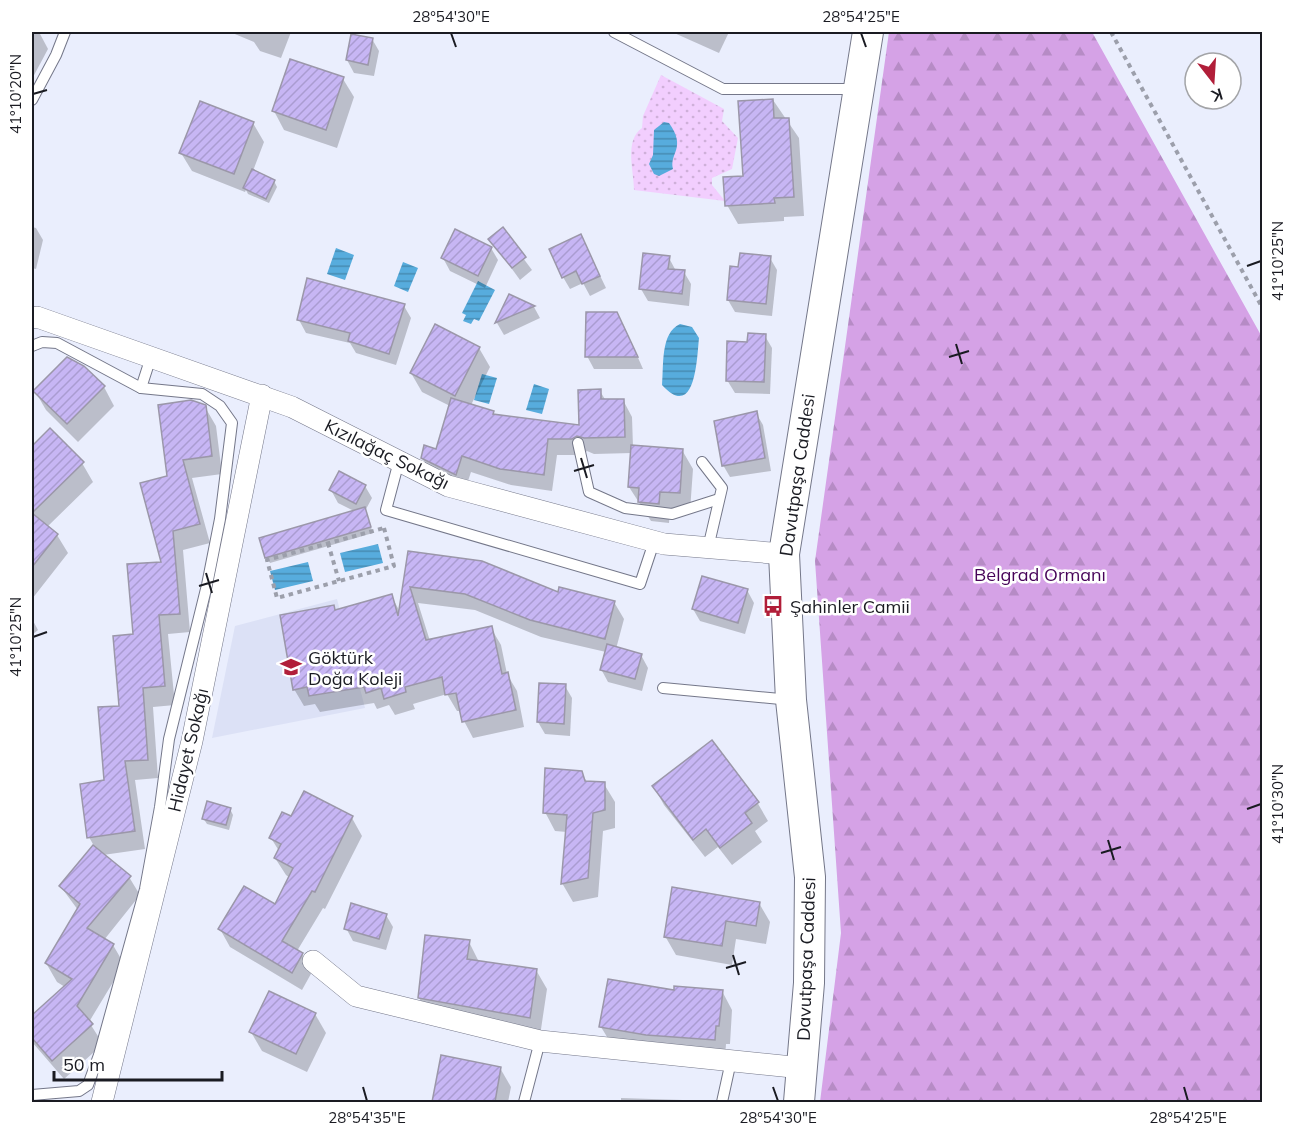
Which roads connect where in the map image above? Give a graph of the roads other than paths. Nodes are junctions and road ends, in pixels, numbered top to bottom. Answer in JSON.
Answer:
{"nodes":[{"id":1,"x":65,"y":32,"type":"edge"},
{"id":2,"x":614,"y":32,"type":"edge"},
{"id":3,"x":868,"y":32,"type":"edge"},
{"id":4,"x":860,"y":88,"type":"junction"},
{"id":5,"x":32,"y":100,"type":"edge"},
{"id":6,"x":34,"y":318,"type":"edge"},
{"id":7,"x":32,"y":346,"type":"edge"},
{"id":8,"x":151,"y":357,"type":"junction"},
{"id":9,"x":141,"y":388,"type":"junction"},
{"id":10,"x":262,"y":395,"type":"junction"},
{"id":11,"x":578,"y":443,"type":"dead end"},
{"id":12,"x":399,"y":461,"type":"junction"},
{"id":13,"x":702,"y":462,"type":"dead end"},
{"id":14,"x":719,"y":499,"type":"junction"},
{"id":15,"x":654,"y":542,"type":"junction"},
{"id":16,"x":708,"y":548,"type":"junction"},
{"id":17,"x":784,"y":554,"type":"junction"},
{"id":18,"x":663,"y":688,"type":"dead end"},
{"id":19,"x":791,"y":700,"type":"junction"},
{"id":20,"x":313,"y":961,"type":"dead end"},
{"id":21,"x":540,"y":1041,"type":"junction"},
{"id":22,"x":731,"y":1061,"type":"junction"},
{"id":23,"x":802,"y":1068,"type":"junction"},
{"id":24,"x":32,"y":1095,"type":"edge"},
{"id":25,"x":102,"y":1102,"type":"edge"},
{"id":26,"x":524,"y":1102,"type":"edge"},
{"id":27,"x":722,"y":1102,"type":"edge"},
{"id":28,"x":799,"y":1102,"type":"edge"}],
"edges":[{"from":1,"to":5,"type":"lane"},
{"from":2,"to":4,"type":"lane"},
{"from":3,"to":4,"type":"street","name":"Davutpaşa Caddesi"},
{"from":4,"to":17,"type":"street","name":"Davutpaşa Caddesi"},
{"from":6,"to":8,"type":"street","name":"Kızılağaç Sokağı"},
{"from":7,"to":9,"type":"lane"},
{"from":8,"to":9,"type":"lane"},
{"from":8,"to":10,"type":"street","name":"Kızılağaç Sokağı"},
{"from":9,"to":24,"type":"lane"},
{"from":10,"to":12,"type":"street","name":"Kızılağaç Sokağı"},
{"from":10,"to":25,"type":"street","name":"Hidayet Sokağı"},
{"from":11,"to":14,"type":"lane"},
{"from":12,"to":15,"type":"street","name":"Kızılağaç Sokağı"},
{"from":12,"to":15,"type":"lane"},
{"from":13,"to":14,"type":"lane"},
{"from":14,"to":16,"type":"lane"},
{"from":15,"to":16,"type":"street","name":"Kızılağaç Sokağı"},
{"from":16,"to":17,"type":"street","name":"Kızılağaç Sokağı"},
{"from":17,"to":19,"type":"street","name":"Davutpaşa Caddesi"},
{"from":18,"to":19,"type":"lane"},
{"from":19,"to":23,"type":"street","name":"Davutpaşa Caddesi"},
{"from":20,"to":21,"type":"street"},
{"from":21,"to":22,"type":"street"},
{"from":21,"to":26,"type":"lane"},
{"from":22,"to":23,"type":"street"},
{"from":22,"to":27,"type":"lane"},
{"from":23,"to":28,"type":"street","name":"Davutpaşa Caddesi"}]}
